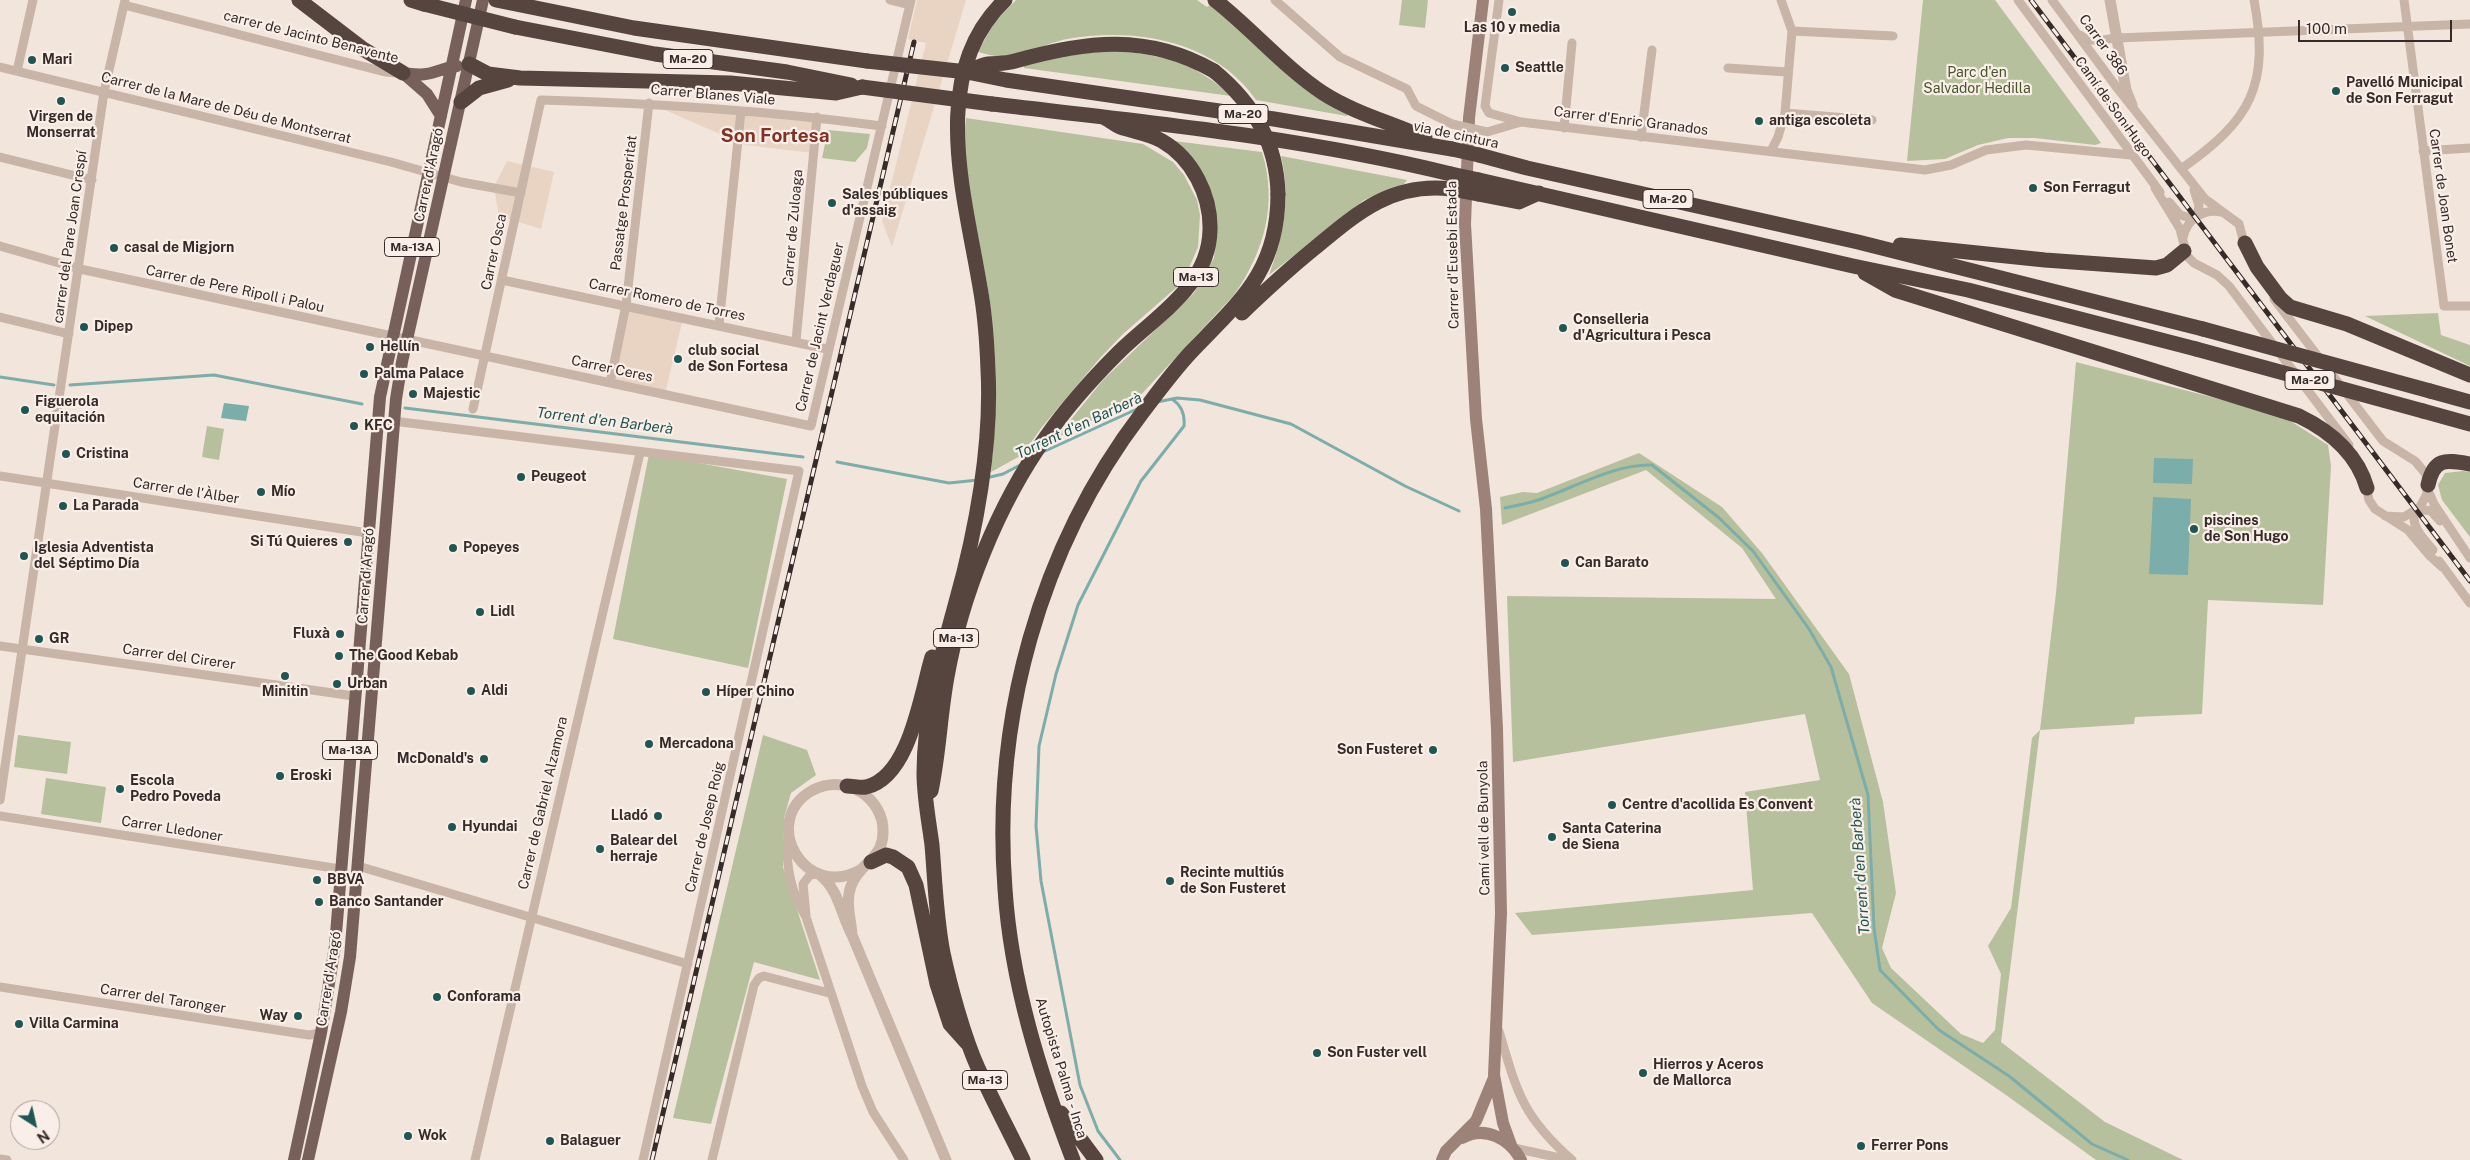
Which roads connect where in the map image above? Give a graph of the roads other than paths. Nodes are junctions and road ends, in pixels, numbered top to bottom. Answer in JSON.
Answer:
{"nodes":[{"id":1,"x":33,"y":0,"type":"edge"},
{"id":2,"x":299,"y":0,"type":"edge"},
{"id":3,"x":466,"y":0,"type":"edge"},
{"id":4,"x":483,"y":0,"type":"edge"},
{"id":5,"x":496,"y":0,"type":"edge"},
{"id":6,"x":890,"y":0,"type":"edge"},
{"id":7,"x":1005,"y":0,"type":"edge"},
{"id":8,"x":1215,"y":0,"type":"edge"},
{"id":9,"x":1275,"y":0,"type":"edge"},
{"id":10,"x":1483,"y":0,"type":"edge"},
{"id":11,"x":1498,"y":0,"type":"edge"},
{"id":12,"x":1781,"y":0,"type":"edge"},
{"id":13,"x":2018,"y":0,"type":"edge"},
{"id":14,"x":2052,"y":0,"type":"edge"},
{"id":15,"x":2110,"y":0,"type":"edge"},
{"id":16,"x":2254,"y":0,"type":"edge"},
{"id":17,"x":2404,"y":0,"type":"edge"},
{"id":18,"x":125,"y":2,"type":"edge"},
{"id":19,"x":418,"y":2,"type":"edge"},
{"id":20,"x":910,"y":2,"type":"edge"},
{"id":21,"x":2470,"y":24,"type":"edge"},
{"id":22,"x":2408,"y":26,"type":"junction"},
{"id":23,"x":1792,"y":31,"type":"junction"},
{"id":24,"x":2076,"y":32,"type":"junction"},
{"id":25,"x":2260,"y":34,"type":"junction"},
{"id":26,"x":1893,"y":36,"type":"dead end"},
{"id":27,"x":2117,"y":38,"type":"junction"},
{"id":28,"x":1572,"y":43,"type":"dead end"},
{"id":29,"x":456,"y":48,"type":"junction"},
{"id":30,"x":1652,"y":50,"type":"dead end"},
{"id":31,"x":469,"y":64,"type":"junction"},
{"id":32,"x":0,"y":67,"type":"edge"},
{"id":33,"x":451,"y":67,"type":"junction"},
{"id":34,"x":1728,"y":68,"type":"dead end"},
{"id":35,"x":17,"y":71,"type":"junction"},
{"id":36,"x":967,"y":72,"type":"junction"},
{"id":37,"x":1787,"y":72,"type":"junction"},
{"id":38,"x":404,"y":73,"type":"junction"},
{"id":39,"x":520,"y":78,"type":"junction"},
{"id":40,"x":862,"y":87,"type":"junction"},
{"id":41,"x":104,"y":92,"type":"junction"},
{"id":42,"x":541,"y":100,"type":"joint"},
{"id":43,"x":460,"y":102,"type":"junction"},
{"id":44,"x":649,"y":103,"type":"junction"},
{"id":45,"x":2132,"y":105,"type":"junction"},
{"id":46,"x":742,"y":111,"type":"junction"},
{"id":47,"x":1785,"y":113,"type":"junction"},
{"id":48,"x":441,"y":116,"type":"junction"},
{"id":49,"x":817,"y":118,"type":"junction"},
{"id":50,"x":1105,"y":118,"type":"junction"},
{"id":51,"x":1872,"y":120,"type":"dead end"},
{"id":52,"x":1521,"y":122,"type":"junction"},
{"id":53,"x":882,"y":126,"type":"junction"},
{"id":54,"x":1564,"y":128,"type":"junction"},
{"id":55,"x":1641,"y":137,"type":"junction"},
{"id":56,"x":1448,"y":148,"type":"junction"},
{"id":57,"x":2470,"y":148,"type":"edge"},
{"id":58,"x":1771,"y":151,"type":"junction"},
{"id":59,"x":2422,"y":151,"type":"junction"},
{"id":60,"x":2131,"y":155,"type":"junction"},
{"id":61,"x":0,"y":157,"type":"edge"},
{"id":62,"x":2181,"y":169,"type":"junction"},
{"id":63,"x":429,"y":173,"type":"junction"},
{"id":64,"x":444,"y":177,"type":"junction"},
{"id":65,"x":92,"y":180,"type":"junction"},
{"id":66,"x":1451,"y":182,"type":"junction"},
{"id":67,"x":2155,"y":188,"type":"junction"},
{"id":68,"x":520,"y":193,"type":"junction"},
{"id":69,"x":2228,"y":215,"type":"junction"},
{"id":70,"x":2195,"y":218,"type":"junction"},
{"id":71,"x":1858,"y":242,"type":"junction"},
{"id":72,"x":2245,"y":243,"type":"junction"},
{"id":73,"x":0,"y":246,"type":"edge"},
{"id":74,"x":2183,"y":246,"type":"junction"},
{"id":75,"x":1853,"y":266,"type":"junction"},
{"id":76,"x":80,"y":269,"type":"junction"},
{"id":77,"x":502,"y":280,"type":"junction"},
{"id":78,"x":626,"y":306,"type":"junction"},
{"id":79,"x":2470,"y":306,"type":"edge"},
{"id":80,"x":0,"y":318,"type":"edge"},
{"id":81,"x":719,"y":325,"type":"junction"},
{"id":82,"x":69,"y":334,"type":"junction"},
{"id":83,"x":391,"y":337,"type":"junction"},
{"id":84,"x":407,"y":341,"type":"junction"},
{"id":85,"x":796,"y":341,"type":"junction"},
{"id":86,"x":827,"y":349,"type":"junction"},
{"id":87,"x":485,"y":356,"type":"junction"},
{"id":88,"x":2470,"y":375,"type":"edge"},
{"id":89,"x":610,"y":382,"type":"junction"},
{"id":90,"x":1158,"y":393,"type":"junction"},
{"id":91,"x":2470,"y":402,"type":"edge"},
{"id":92,"x":473,"y":409,"type":"dead end"},
{"id":93,"x":393,"y":421,"type":"junction"},
{"id":94,"x":2470,"y":424,"type":"edge"},
{"id":95,"x":811,"y":426,"type":"joint"},
{"id":96,"x":640,"y":453,"type":"junction"},
{"id":97,"x":2470,"y":464,"type":"edge"},
{"id":98,"x":0,"y":476,"type":"edge"},
{"id":99,"x":48,"y":484,"type":"junction"},
{"id":100,"x":2428,"y":487,"type":"junction"},
{"id":101,"x":2367,"y":488,"type":"junction"},
{"id":102,"x":1486,"y":509,"type":"joint"},
{"id":103,"x":2417,"y":510,"type":"junction"},
{"id":104,"x":2386,"y":516,"type":"junction"},
{"id":105,"x":368,"y":533,"type":"junction"},
{"id":106,"x":383,"y":542,"type":"junction"},
{"id":107,"x":2463,"y":548,"type":"junction"},
{"id":108,"x":2470,"y":558,"type":"edge"},
{"id":109,"x":2442,"y":567,"type":"junction"},
{"id":110,"x":956,"y":601,"type":"junction"},
{"id":111,"x":2470,"y":603,"type":"edge"},
{"id":112,"x":0,"y":646,"type":"edge"},
{"id":113,"x":23,"y":649,"type":"junction"},
{"id":114,"x":372,"y":687,"type":"junction"},
{"id":115,"x":354,"y":696,"type":"junction"},
{"id":116,"x":847,"y":786,"type":"junction"},
{"id":117,"x":0,"y":800,"type":"edge"},
{"id":118,"x":928,"y":804,"type":"junction"},
{"id":119,"x":0,"y":816,"type":"edge"},
{"id":120,"x":789,"y":833,"type":"junction"},
{"id":121,"x":342,"y":854,"type":"junction"},
{"id":122,"x":358,"y":866,"type":"junction"},
{"id":123,"x":866,"y":866,"type":"junction"},
{"id":124,"x":340,"y":869,"type":"junction"},
{"id":125,"x":819,"y":874,"type":"junction"},
{"id":126,"x":355,"y":888,"type":"junction"},
{"id":127,"x":806,"y":917,"type":"junction"},
{"id":128,"x":530,"y":918,"type":"junction"},
{"id":129,"x":852,"y":935,"type":"junction"},
{"id":130,"x":688,"y":964,"type":"junction"},
{"id":131,"x":0,"y":987,"type":"edge"},
{"id":132,"x":829,"y":993,"type":"junction"},
{"id":133,"x":341,"y":1012,"type":"junction"},
{"id":134,"x":1497,"y":1024,"type":"junction"},
{"id":135,"x":321,"y":1033,"type":"junction"},
{"id":136,"x":970,"y":1046,"type":"junction"},
{"id":137,"x":1494,"y":1075,"type":"junction"},
{"id":138,"x":1051,"y":1100,"type":"junction"},
{"id":139,"x":1512,"y":1146,"type":"junction"},
{"id":140,"x":1446,"y":1153,"type":"edge"},
{"id":141,"x":0,"y":1159,"type":"edge"},
{"id":142,"x":7,"y":1160,"type":"edge"},
{"id":143,"x":294,"y":1160,"type":"edge"},
{"id":144,"x":308,"y":1160,"type":"edge"},
{"id":145,"x":475,"y":1160,"type":"edge"},
{"id":146,"x":643,"y":1160,"type":"edge"},
{"id":147,"x":712,"y":1160,"type":"edge"},
{"id":148,"x":904,"y":1160,"type":"edge"},
{"id":149,"x":946,"y":1160,"type":"edge"},
{"id":150,"x":1023,"y":1160,"type":"edge"},
{"id":151,"x":1073,"y":1160,"type":"edge"},
{"id":152,"x":1096,"y":1160,"type":"edge"},
{"id":153,"x":1521,"y":1160,"type":"edge"},
{"id":154,"x":1570,"y":1160,"type":"edge"}],
"edges":[{"from":1,"to":35,"type":"street"},
{"from":2,"to":38,"type":"highway"},
{"from":3,"to":29,"type":"main road","name":"Carrer d'Aragó"},
{"from":4,"to":31,"type":"main road","name":"Carrer d'Aragó","number":"Ma-13A"},
{"from":5,"to":36,"type":"highway","number":"Ma-20","bridge":true},
{"from":6,"to":20,"type":"street"},
{"from":7,"to":110,"type":"highway"},
{"from":8,"to":56,"type":"highway"},
{"from":9,"to":52,"type":"street","bridge":true},
{"from":10,"to":102,"type":"main road","name":"Carrer d'Eusebi Estada"},
{"from":11,"to":52,"type":"street","name":"Carrer d'Enric Granados"},
{"from":12,"to":23,"type":"street"},
{"from":13,"to":60,"type":"street","name":"Camí de Son Hugo"},
{"from":14,"to":24,"type":"street","name":"Carrer 386"},
{"from":15,"to":27,"type":"street"},
{"from":16,"to":25,"type":"street"},
{"from":17,"to":22,"type":"street","name":"Carrer de Joan Bonet"},
{"from":18,"to":38,"type":"street","name":"carrer de Jacinto Benavente"},
{"from":18,"to":41,"type":"street"},
{"from":19,"to":40,"type":"highway","number":"Ma-20","bridge":true},
{"from":20,"to":53,"type":"street","name":"Carrer de Jacint Verdaguer"},
{"from":21,"to":22,"type":"street"},
{"from":22,"to":25,"type":"street"},
{"from":22,"to":59,"type":"street","name":"Carrer de Joan Bonet"},
{"from":23,"to":26,"type":"street"},
{"from":23,"to":37,"type":"street"},
{"from":24,"to":27,"type":"street"},
{"from":24,"to":45,"type":"street","name":"Carrer 386"},
{"from":25,"to":27,"type":"street"},
{"from":25,"to":62,"type":"street"},
{"from":27,"to":45,"type":"street"},
{"from":28,"to":54,"type":"street"},
{"from":29,"to":31,"type":"main road"},
{"from":29,"to":33,"type":"main road","name":"Carrer d'Aragó"},
{"from":30,"to":55,"type":"street"},
{"from":31,"to":33,"type":"main road"},
{"from":31,"to":39,"type":"highway"},
{"from":31,"to":43,"type":"main road","name":"Carrer d'Aragó","number":"Ma-13A"},
{"from":32,"to":35,"type":"street","name":"Carrer de la Mare de Déu de Montserrat"},
{"from":33,"to":38,"type":"main road"},
{"from":33,"to":48,"type":"main road","name":"Carrer d'Aragó","number":"Ma-13A"},
{"from":34,"to":37,"type":"street"},
{"from":35,"to":41,"type":"street","name":"Carrer de la Mare de Déu de Montserrat"},
{"from":36,"to":56,"type":"highway","name":"via de cintura","number":"Ma-20"},
{"from":36,"to":90,"type":"highway","bridge":true},
{"from":37,"to":47,"type":"street"},
{"from":38,"to":48,"type":"main road"},
{"from":39,"to":40,"type":"highway"},
{"from":39,"to":43,"type":"highway"},
{"from":40,"to":50,"type":"highway","number":"Ma-20","bridge":true},
{"from":41,"to":63,"type":"street","name":"Carrer de la Mare de Déu de Montserrat"},
{"from":41,"to":65,"type":"street","name":"carrer del Pare Joan Crespí"},
{"from":42,"to":44,"type":"street","name":"Carrer Blanes Viale"},
{"from":42,"to":68,"type":"street","name":"Carrer Osca"},
{"from":43,"to":64,"type":"main road","name":"Carrer d'Aragó","number":"Ma-13A"},
{"from":44,"to":46,"type":"street","name":"Carrer Blanes Viale"},
{"from":44,"to":78,"type":"street","name":"Passatge Prosperitat"},
{"from":45,"to":62,"type":"street","name":"Carrer 386"},
{"from":46,"to":49,"type":"street","name":"Carrer Blanes Viale"},
{"from":46,"to":81,"type":"street"},
{"from":47,"to":51,"type":"street"},
{"from":47,"to":58,"type":"street"},
{"from":48,"to":63,"type":"main road","name":"Carrer d'Aragó","number":"Ma-13A"},
{"from":49,"to":53,"type":"street","name":"Carrer Blanes Viale"},
{"from":49,"to":85,"type":"street","name":"Carrer de Zuloaga"},
{"from":50,"to":66,"type":"highway","number":"Ma-20"},
{"from":50,"to":118,"type":"highway","number":"Ma-13"},
{"from":52,"to":54,"type":"street","name":"Carrer d'Enric Granados"},
{"from":53,"to":86,"type":"street","name":"Carrer de Jacint Verdaguer"},
{"from":54,"to":55,"type":"street","name":"Carrer d'Enric Granados"},
{"from":55,"to":58,"type":"street","name":"Carrer d'Enric Granados"},
{"from":56,"to":71,"type":"highway","name":"via de cintura","number":"Ma-20","bridge":true},
{"from":57,"to":59,"type":"street"},
{"from":58,"to":60,"type":"street","name":"Carrer d'Enric Granados"},
{"from":59,"to":79,"type":"street","name":"Carrer de Joan Bonet"},
{"from":60,"to":67,"type":"street","name":"Camí de Son Hugo"},
{"from":61,"to":65,"type":"street"},
{"from":62,"to":69,"type":"street"},
{"from":62,"to":70,"type":"street"},
{"from":63,"to":64,"type":"street","name":"Carrer de la Mare de Déu de Montserrat"},
{"from":63,"to":83,"type":"main road","name":"Carrer d'Aragó","number":"Ma-13A"},
{"from":64,"to":68,"type":"street","name":"Carrer de la Mare de Déu de Montserrat"},
{"from":64,"to":84,"type":"main road","name":"Carrer d'Aragó","number":"Ma-13A"},
{"from":65,"to":76,"type":"street","name":"carrer del Pare Joan Crespí"},
{"from":66,"to":75,"type":"highway","number":"Ma-20","bridge":true},
{"from":66,"to":90,"type":"highway"},
{"from":67,"to":70,"type":"street","name":"Camí de Son Hugo"},
{"from":67,"to":74,"type":"street"},
{"from":68,"to":77,"type":"street","name":"Carrer Osca"},
{"from":69,"to":70,"type":"street"},
{"from":69,"to":72,"type":"street"},
{"from":70,"to":74,"type":"street"},
{"from":71,"to":74,"type":"highway"},
{"from":71,"to":91,"type":"highway","number":"Ma-20","bridge":true},
{"from":72,"to":88,"type":"highway"},
{"from":72,"to":100,"type":"street"},
{"from":73,"to":76,"type":"street","name":"Carrer de Pere Ripoll i Palou"},
{"from":74,"to":101,"type":"street"},
{"from":75,"to":94,"type":"highway","number":"Ma-20","bridge":true},
{"from":75,"to":101,"type":"highway"},
{"from":76,"to":82,"type":"street","name":"carrer del Pare Joan Crespí"},
{"from":76,"to":83,"type":"street","name":"Carrer de Pere Ripoll i Palou"},
{"from":77,"to":78,"type":"street","name":"Carrer Romero de Torres"},
{"from":77,"to":87,"type":"street","name":"Carrer Osca"},
{"from":78,"to":81,"type":"street","name":"Carrer Romero de Torres"},
{"from":78,"to":89,"type":"street","name":"Passatge Prosperitat"},
{"from":80,"to":82,"type":"street"},
{"from":81,"to":85,"type":"street","name":"Carrer Romero de Torres"},
{"from":82,"to":99,"type":"street","name":"carrer del Pare Joan Crespí"},
{"from":83,"to":84,"type":"street","name":"Carrer de Pere Ripoll i Palou"},
{"from":83,"to":105,"type":"main road","name":"Carrer d'Aragó","number":"Ma-13A"},
{"from":84,"to":87,"type":"street","name":"Carrer Ceres"},
{"from":84,"to":93,"type":"main road","name":"Carrer d'Aragó","number":"Ma-13A"},
{"from":85,"to":86,"type":"street","name":"Carrer Romero de Torres"},
{"from":86,"to":95,"type":"street","name":"Carrer de Jacint Verdaguer"},
{"from":87,"to":89,"type":"street","name":"Carrer Ceres"},
{"from":87,"to":92,"type":"street","name":"Carrer Osca"},
{"from":89,"to":95,"type":"street","name":"Carrer Ceres"},
{"from":90,"to":138,"type":"highway","name":"Autopista Palma - Inca"},
{"from":93,"to":96,"type":"street"},
{"from":93,"to":106,"type":"main road","name":"Carrer d'Aragó","number":"Ma-13A"},
{"from":96,"to":128,"type":"street","name":"Carrer de Gabriel Alzamora"},
{"from":96,"to":130,"type":"street","name":"Carrer de Josep Roig"},
{"from":97,"to":100,"type":"highway"},
{"from":98,"to":99,"type":"street","name":"Carrer de l'Àlber"},
{"from":99,"to":105,"type":"street","name":"Carrer de l'Àlber"},
{"from":99,"to":113,"type":"street","name":"carrer del Pare Joan Crespí"},
{"from":100,"to":103,"type":"street"},
{"from":100,"to":107,"type":"street"},
{"from":101,"to":104,"type":"street"},
{"from":102,"to":134,"type":"main road","name":"Camí vell de Bunyola"},
{"from":103,"to":104,"type":"street"},
{"from":103,"to":107,"type":"street"},
{"from":103,"to":109,"type":"street"},
{"from":104,"to":109,"type":"street"},
{"from":105,"to":106,"type":"main road"},
{"from":105,"to":115,"type":"main road","name":"Carrer d'Aragó","number":"Ma-13A"},
{"from":106,"to":114,"type":"main road","name":"Carrer d'Aragó","number":"Ma-13A"},
{"from":107,"to":108,"type":"street"},
{"from":109,"to":111,"type":"street"},
{"from":110,"to":116,"type":"highway"},
{"from":110,"to":118,"type":"highway"},
{"from":112,"to":113,"type":"street","name":"Carrer del Cirerer"},
{"from":113,"to":115,"type":"street","name":"Carrer del Cirerer"},
{"from":113,"to":117,"type":"street","name":"carrer del Pare Joan Crespí"},
{"from":114,"to":115,"type":"main road"},
{"from":114,"to":122,"type":"main road","name":"Carrer d'Aragó","number":"Ma-13A"},
{"from":115,"to":121,"type":"main road","name":"Carrer d'Aragó","number":"Ma-13A"},
{"from":116,"to":120,"type":"street"},
{"from":116,"to":123,"type":"street"},
{"from":118,"to":136,"type":"highway","number":"Ma-13"},
{"from":119,"to":124,"type":"street","name":"Carrer Lledoner"},
{"from":120,"to":125,"type":"street"},
{"from":120,"to":127,"type":"street"},
{"from":121,"to":122,"type":"main road"},
{"from":121,"to":124,"type":"main road","name":"Carrer d'Aragó","number":"Ma-13A"},
{"from":122,"to":126,"type":"main road","name":"Carrer d'Aragó","number":"Ma-13A"},
{"from":122,"to":128,"type":"street"},
{"from":123,"to":125,"type":"street"},
{"from":123,"to":129,"type":"street"},
{"from":123,"to":136,"type":"highway"},
{"from":124,"to":126,"type":"main road"},
{"from":124,"to":135,"type":"main road","name":"Carrer d'Aragó","number":"Ma-13A"},
{"from":125,"to":127,"type":"street"},
{"from":125,"to":129,"type":"street"},
{"from":126,"to":133,"type":"main road","name":"Carrer d'Aragó","number":"Ma-13A"},
{"from":127,"to":132,"type":"street"},
{"from":128,"to":130,"type":"street"},
{"from":128,"to":145,"type":"street","name":"Carrer de Gabriel Alzamora"},
{"from":129,"to":149,"type":"street"},
{"from":130,"to":146,"type":"street","name":"Carrer de Josep Roig"},
{"from":131,"to":135,"type":"street","name":"Carrer del Taronger"},
{"from":132,"to":147,"type":"street"},
{"from":132,"to":148,"type":"street"},
{"from":133,"to":135,"type":"main road"},
{"from":133,"to":144,"type":"main road","name":"Carrer d'Aragó","number":"Ma-13A"},
{"from":134,"to":137,"type":"main road","name":"Camí vell de Bunyola"},
{"from":134,"to":154,"type":"street"},
{"from":135,"to":143,"type":"main road","name":"Carrer d'Aragó","number":"Ma-13A"},
{"from":136,"to":150,"type":"highway","number":"Ma-13"},
{"from":137,"to":139,"type":"main road","name":"Camí vell de Bunyola"},
{"from":137,"to":140,"type":"main road"},
{"from":138,"to":151,"type":"highway","name":"Autopista Palma - Inca"},
{"from":138,"to":152,"type":"highway"},
{"from":139,"to":140,"type":"main road"},
{"from":139,"to":153,"type":"main road","name":"Camí vell de Bunyola"},
{"from":139,"to":154,"type":"street"},
{"from":141,"to":142,"type":"street"}]}
